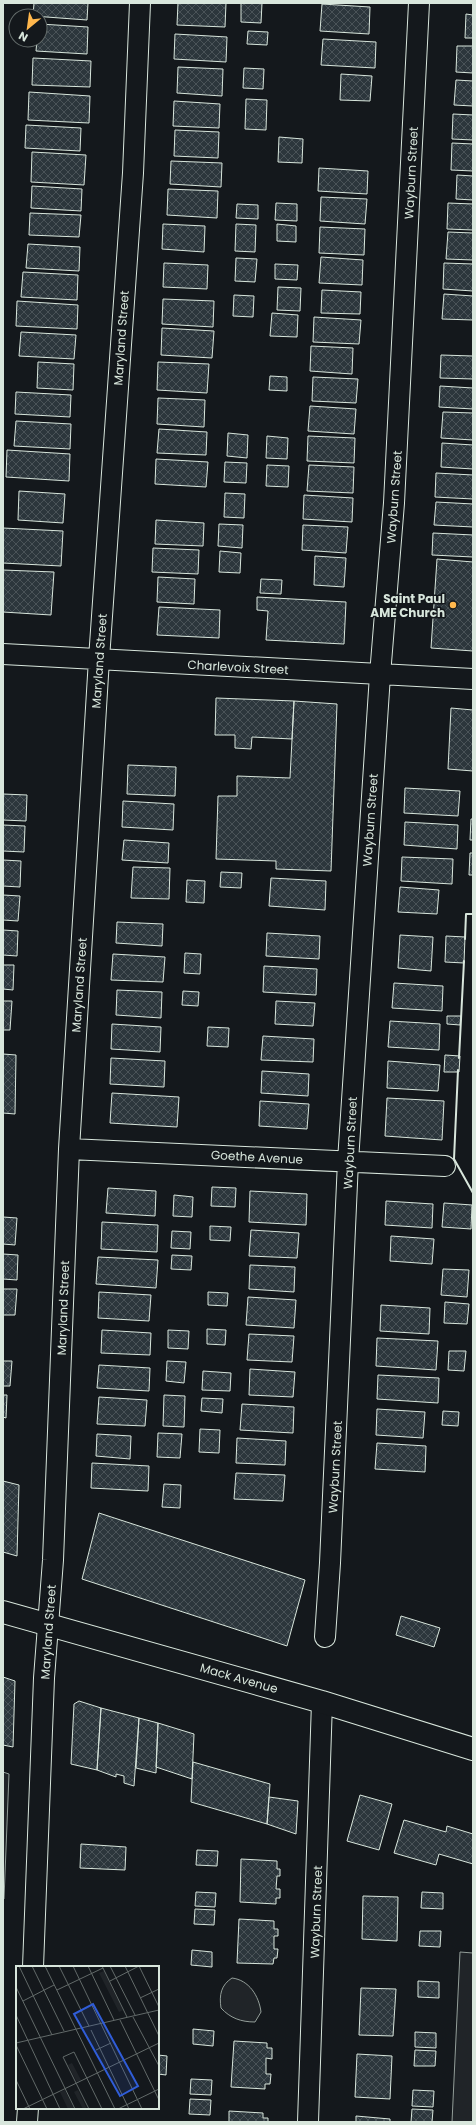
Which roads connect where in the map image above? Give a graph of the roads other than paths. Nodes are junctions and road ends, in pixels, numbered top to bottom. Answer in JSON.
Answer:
{"nodes":[{"id":1,"x":140,"y":3,"type":"edge"},
{"id":2,"x":419,"y":3,"type":"edge"},
{"id":3,"x":3,"y":654,"type":"edge"},
{"id":4,"x":99,"y":659,"type":"junction"},
{"id":5,"x":380,"y":675,"type":"junction"},
{"id":6,"x":473,"y":679,"type":"edge"},
{"id":7,"x":69,"y":1149,"type":"junction"},
{"id":8,"x":348,"y":1161,"type":"junction"},
{"id":9,"x":445,"y":1166,"type":"dead end"},
{"id":10,"x":3,"y":1612,"type":"edge"},
{"id":11,"x":48,"y":1625,"type":"junction"},
{"id":12,"x":324,"y":1637,"type":"dead end"},
{"id":13,"x":322,"y":1702,"type":"junction"},
{"id":14,"x":473,"y":1749,"type":"edge"},
{"id":15,"x":33,"y":1966,"type":"edge"},
{"id":16,"x":28,"y":2109,"type":"edge"},
{"id":17,"x":27,"y":2122,"type":"edge"},
{"id":18,"x":308,"y":2122,"type":"edge"}],
"edges":[{"from":1,"to":4,"type":"street","name":"Maryland Street"},
{"from":2,"to":5,"type":"street","name":"Wayburn Street"},
{"from":3,"to":4,"type":"street","name":"Charlevoix Street"},
{"from":4,"to":5,"type":"street","name":"Charlevoix Street"},
{"from":4,"to":7,"type":"street","name":"Maryland Street"},
{"from":5,"to":6,"type":"street","name":"Charlevoix Street"},
{"from":5,"to":8,"type":"street","name":"Wayburn Street"},
{"from":7,"to":8,"type":"street","name":"Goethe Avenue"},
{"from":7,"to":11,"type":"street","name":"Maryland Street"},
{"from":8,"to":9,"type":"street","name":"Goethe Avenue"},
{"from":8,"to":12,"type":"street","name":"Wayburn Street"},
{"from":10,"to":11,"type":"main road","name":"Mack Avenue"},
{"from":11,"to":13,"type":"main road","name":"Mack Avenue"},
{"from":11,"to":15,"type":"street","name":"Maryland Street"},
{"from":13,"to":14,"type":"main road","name":"Mack Avenue"},
{"from":13,"to":18,"type":"street","name":"Wayburn Street"},
{"from":16,"to":17,"type":"street"}]}
